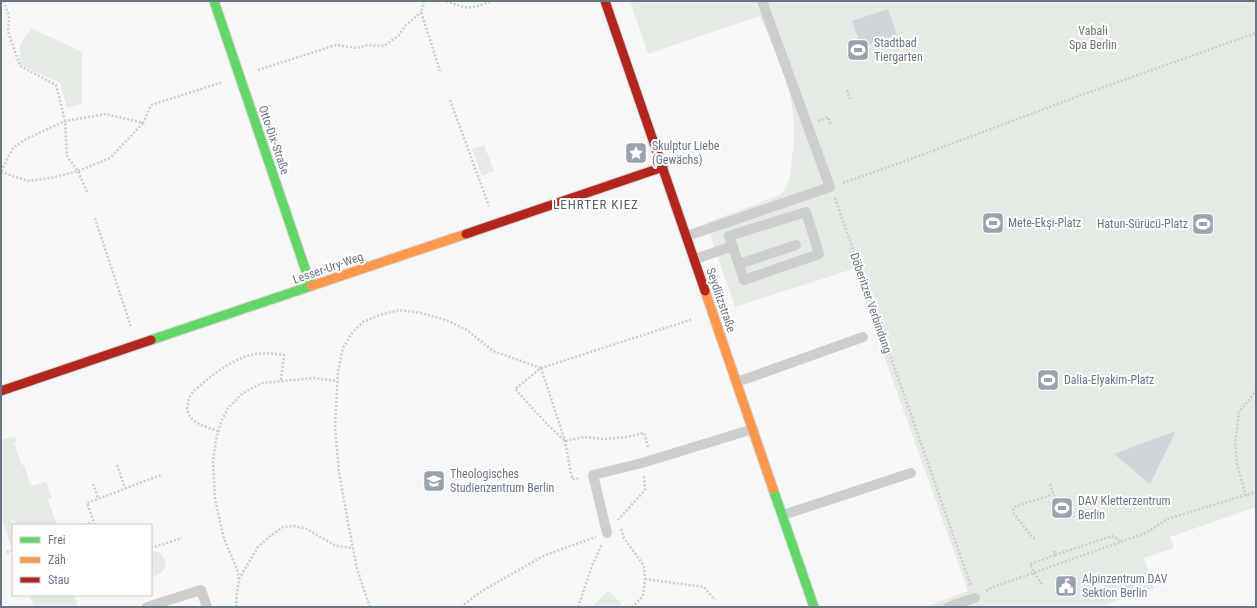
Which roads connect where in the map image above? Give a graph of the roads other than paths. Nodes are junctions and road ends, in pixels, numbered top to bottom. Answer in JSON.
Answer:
{"nodes":[{"id":1,"x":214,"y":1,"type":"edge"},
{"id":2,"x":606,"y":1,"type":"edge"},
{"id":3,"x":762,"y":1,"type":"edge"},
{"id":4,"x":663,"y":167,"type":"junction"},
{"id":5,"x":687,"y":236,"type":"junction"},
{"id":6,"x":796,"y":245,"type":"dead end"},
{"id":7,"x":733,"y":246,"type":"junction"},
{"id":8,"x":695,"y":259,"type":"junction"},
{"id":9,"x":739,"y":264,"type":"junction"},
{"id":10,"x":311,"y":286,"type":"junction"},
{"id":11,"x":863,"y":337,"type":"dead end"},
{"id":12,"x":737,"y":382,"type":"junction"},
{"id":13,"x":1,"y":391,"type":"edge"},
{"id":14,"x":753,"y":429,"type":"junction"},
{"id":15,"x":911,"y":473,"type":"dead end"},
{"id":16,"x":783,"y":515,"type":"junction"},
{"id":17,"x":607,"y":533,"type":"road end"},
{"id":18,"x":975,"y":598,"type":"road end"},
{"id":19,"x":147,"y":607,"type":"edge"},
{"id":20,"x":207,"y":607,"type":"edge"},
{"id":21,"x":814,"y":607,"type":"edge"},
{"id":22,"x":948,"y":607,"type":"edge"}],
"edges":[{"from":1,"to":10,"type":"street","name":"Otto-Dix-Straße"},
{"from":2,"to":4,"type":"street","name":"Seydlitzstraße"},
{"from":3,"to":5,"type":"lane"},
{"from":4,"to":5,"type":"street","name":"Seydlitzstraße"},
{"from":4,"to":10,"type":"street","name":"Lesser-Ury-Weg"},
{"from":5,"to":8,"type":"street","name":"Seydlitzstraße"},
{"from":6,"to":9,"type":"lane"},
{"from":7,"to":8,"type":"lane"},
{"from":7,"to":9,"type":"lane"},
{"from":7,"to":9,"type":"lane"},
{"from":8,"to":12,"type":"street","name":"Seydlitzstraße"},
{"from":10,"to":13,"type":"street","name":"Lesser-Ury-Weg"},
{"from":11,"to":12,"type":"lane"},
{"from":12,"to":14,"type":"street","name":"Seydlitzstraße"},
{"from":14,"to":16,"type":"street","name":"Seydlitzstraße"},
{"from":14,"to":17,"type":"lane"},
{"from":15,"to":16,"type":"lane"},
{"from":16,"to":21,"type":"street","name":"Seydlitzstraße"},
{"from":18,"to":22,"type":"lane"},
{"from":19,"to":20,"type":"lane"}]}
